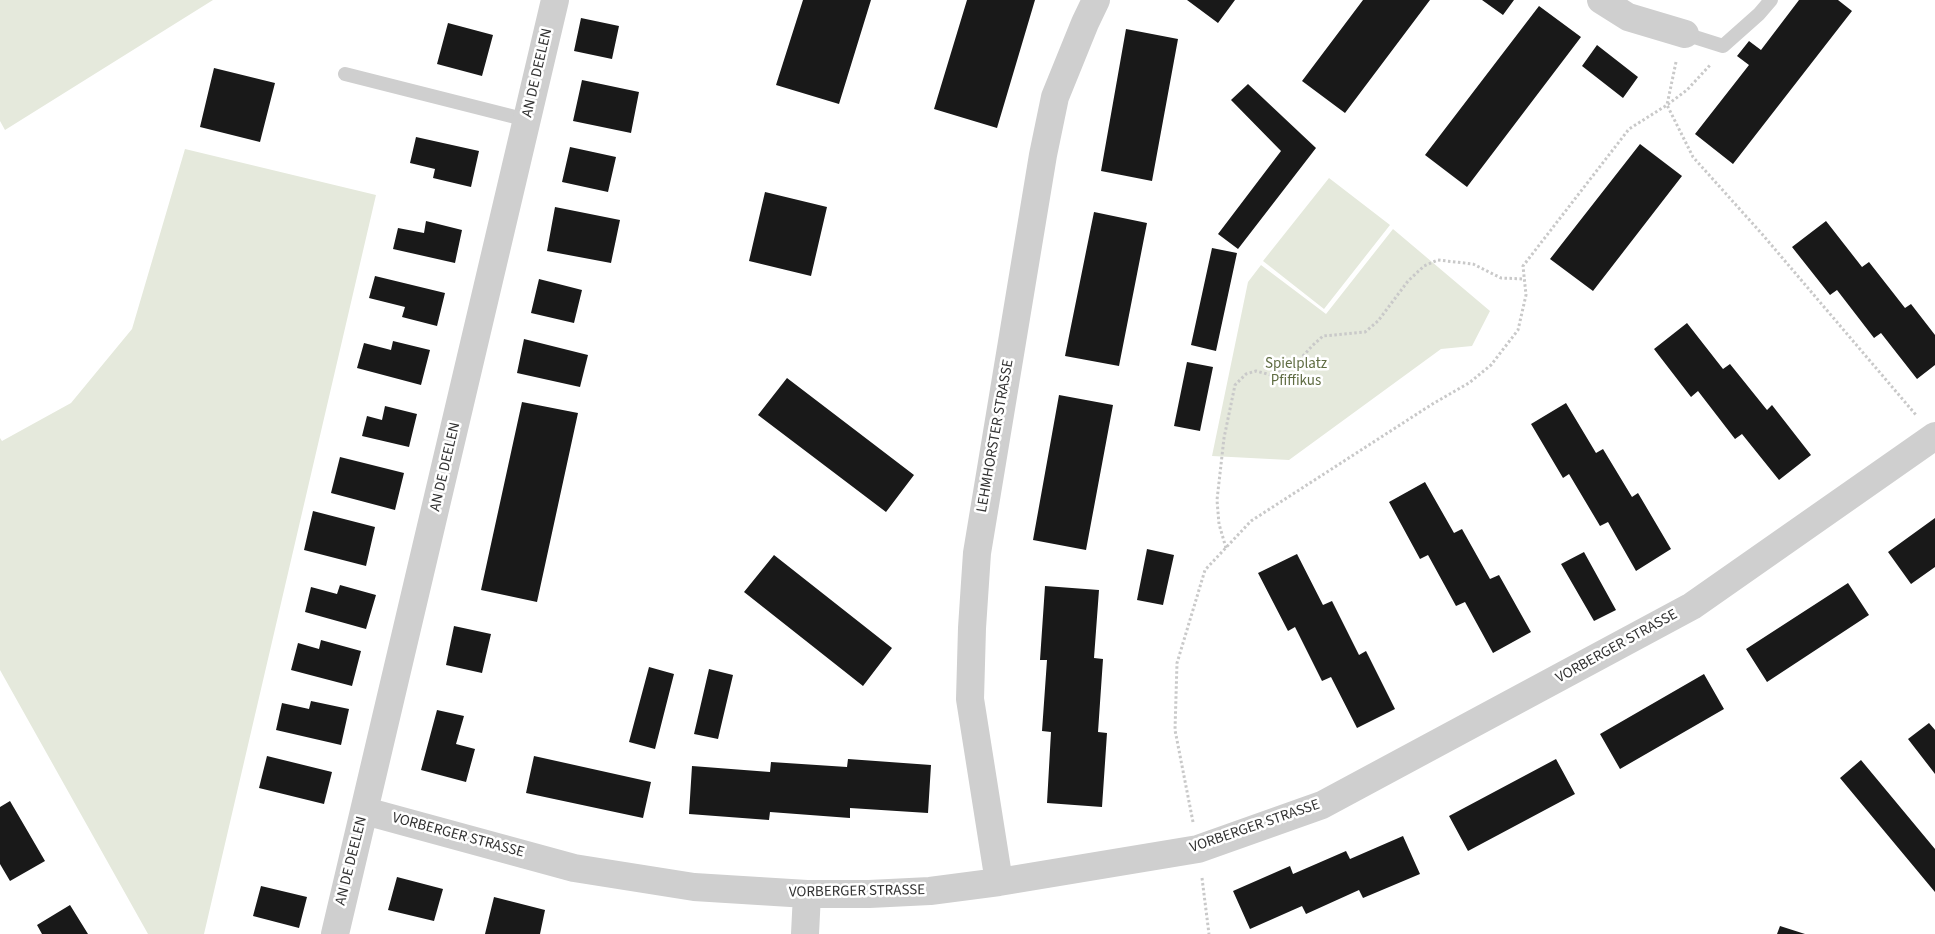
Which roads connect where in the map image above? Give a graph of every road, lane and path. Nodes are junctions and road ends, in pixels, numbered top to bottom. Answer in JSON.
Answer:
{"nodes":[{"id":1,"x":555,"y":0,"type":"edge"},
{"id":2,"x":1096,"y":0,"type":"edge"},
{"id":3,"x":1601,"y":0,"type":"edge"},
{"id":4,"x":1772,"y":0,"type":"edge"},
{"id":5,"x":1685,"y":34,"type":"junction"},
{"id":6,"x":1723,"y":46,"type":"junction"},
{"id":7,"x":345,"y":74,"type":"dead end"},
{"id":8,"x":1667,"y":105,"type":"junction"},
{"id":9,"x":527,"y":120,"type":"junction"},
{"id":10,"x":1524,"y":279,"type":"junction"},
{"id":11,"x":1935,"y":437,"type":"edge"},
{"id":12,"x":1226,"y":548,"type":"junction"},
{"id":13,"x":365,"y":811,"type":"junction"},
{"id":14,"x":1198,"y":849,"type":"junction"},
{"id":15,"x":999,"y":882,"type":"junction"},
{"id":16,"x":807,"y":894,"type":"junction"},
{"id":17,"x":335,"y":934,"type":"edge"},
{"id":18,"x":806,"y":934,"type":"edge"},
{"id":19,"x":1209,"y":934,"type":"edge"}],
"edges":[{"from":1,"to":9,"type":"street","name":"AN DE DEELEN"},
{"from":2,"to":15,"type":"street","name":"LEHMHORSTER STRASSE"},
{"from":3,"to":5,"type":"street"},
{"from":4,"to":6,"type":"lane"},
{"from":5,"to":6,"type":"lane"},
{"from":5,"to":8,"type":"path"},
{"from":6,"to":8,"type":"path"},
{"from":7,"to":9,"type":"lane"},
{"from":8,"to":10,"type":"path"},
{"from":8,"to":11,"type":"path"},
{"from":9,"to":13,"type":"street","name":"AN DE DEELEN"},
{"from":10,"to":12,"type":"path"},
{"from":10,"to":12,"type":"path"},
{"from":11,"to":14,"type":"street","name":"VORBERGER STRASSE"},
{"from":12,"to":14,"type":"path"},
{"from":13,"to":16,"type":"street","name":"VORBERGER STRASSE"},
{"from":13,"to":17,"type":"street","name":"AN DE DEELEN"},
{"from":14,"to":15,"type":"street","name":"VORBERGER STRASSE"},
{"from":14,"to":19,"type":"path"},
{"from":15,"to":16,"type":"street","name":"VORBERGER STRASSE"},
{"from":16,"to":18,"type":"street"}]}
